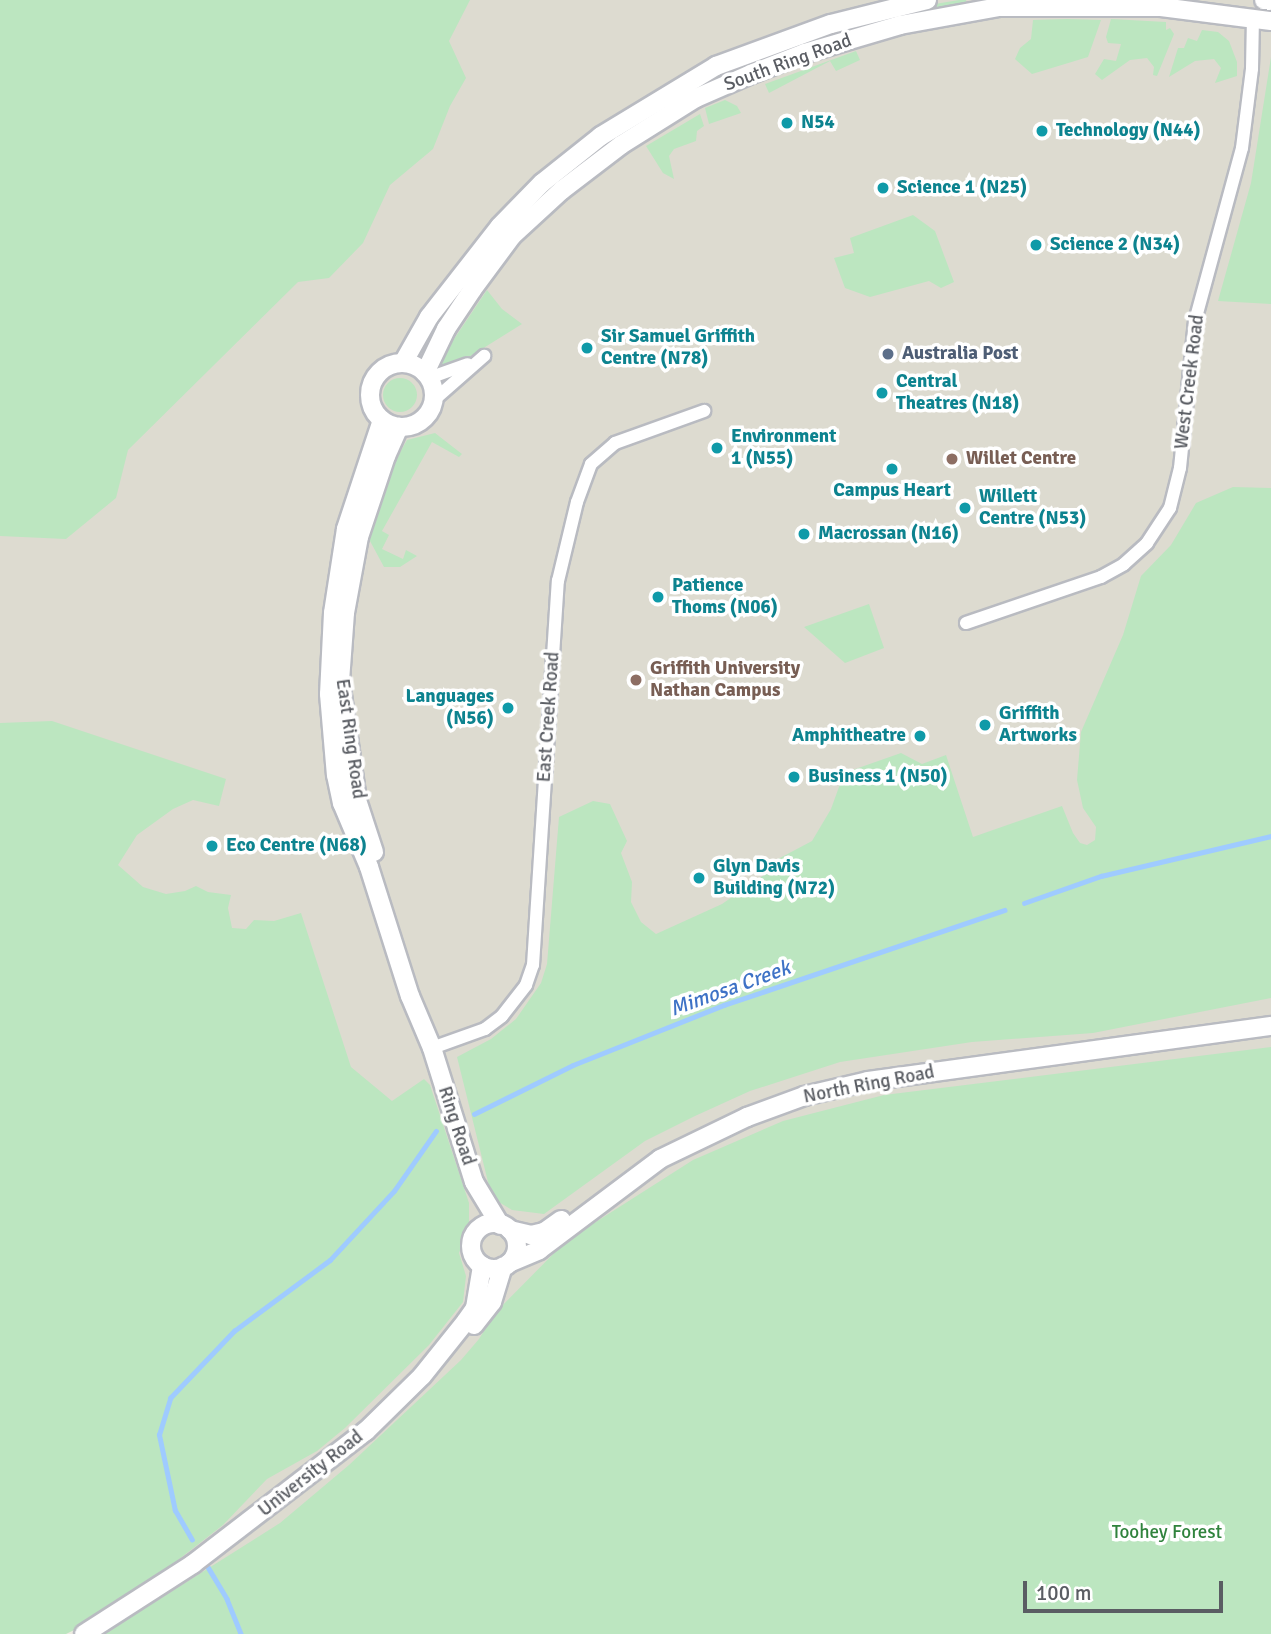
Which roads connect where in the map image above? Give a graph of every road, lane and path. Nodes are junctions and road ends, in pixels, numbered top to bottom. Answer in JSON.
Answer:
{"nodes":[{"id":1,"x":927,"y":0,"type":"edge"},
{"id":2,"x":1264,"y":0,"type":"edge"},
{"id":3,"x":1271,"y":1,"type":"edge"},
{"id":4,"x":1262,"y":20,"type":"edge"},
{"id":5,"x":402,"y":363,"type":"junction"},
{"id":6,"x":427,"y":375,"type":"junction"},
{"id":7,"x":433,"y":400,"type":"junction"},
{"id":8,"x":704,"y":411,"type":"dead end"},
{"id":9,"x":382,"y":420,"type":"junction"},
{"id":10,"x":399,"y":427,"type":"junction"},
{"id":11,"x":966,"y":623,"type":"dead end"},
{"id":12,"x":1271,"y":1015,"type":"edge"},
{"id":13,"x":420,"y":1024,"type":"joint"},
{"id":14,"x":1271,"y":1026,"type":"edge"},
{"id":15,"x":432,"y":1048,"type":"junction"},
{"id":16,"x":474,"y":1182,"type":"junction"},
{"id":17,"x":505,"y":1227,"type":"junction"},
{"id":18,"x":477,"y":1232,"type":"junction"},
{"id":19,"x":506,"y":1265,"type":"junction"},
{"id":20,"x":482,"y":1266,"type":"junction"},
{"id":21,"x":422,"y":1376,"type":"junction"},
{"id":22,"x":85,"y":1634,"type":"edge"}],
"edges":[{"from":1,"to":5,"type":"street","name":"South Ring Road"},
{"from":2,"to":3,"type":"street"},
{"from":4,"to":6,"type":"street","name":"South Ring Road"},
{"from":4,"to":11,"type":"street","name":"West Creek Road"},
{"from":5,"to":6,"type":"street"},
{"from":5,"to":9,"type":"street"},
{"from":6,"to":7,"type":"street"},
{"from":6,"to":7,"type":"street"},
{"from":7,"to":10,"type":"street"},
{"from":8,"to":15,"type":"street","name":"East Creek Road"},
{"from":9,"to":10,"type":"street"},
{"from":9,"to":13,"type":"street","name":"East Ring Road"},
{"from":10,"to":15,"type":"street","name":"East Ring Road"},
{"from":12,"to":17,"type":"street","name":"North Ring Road"},
{"from":13,"to":15,"type":"street","name":"Ring Road"},
{"from":14,"to":19,"type":"street","name":"North Ring Road"},
{"from":15,"to":16,"type":"street","name":"Ring Road"},
{"from":16,"to":17,"type":"street","name":"Ring Road"},
{"from":16,"to":18,"type":"street"},
{"from":17,"to":18,"type":"street"},
{"from":17,"to":19,"type":"street"},
{"from":18,"to":20,"type":"street"},
{"from":19,"to":20,"type":"street"},
{"from":19,"to":21,"type":"street"},
{"from":20,"to":21,"type":"street","name":"University Road"},
{"from":21,"to":22,"type":"street","name":"University Road"}]}
